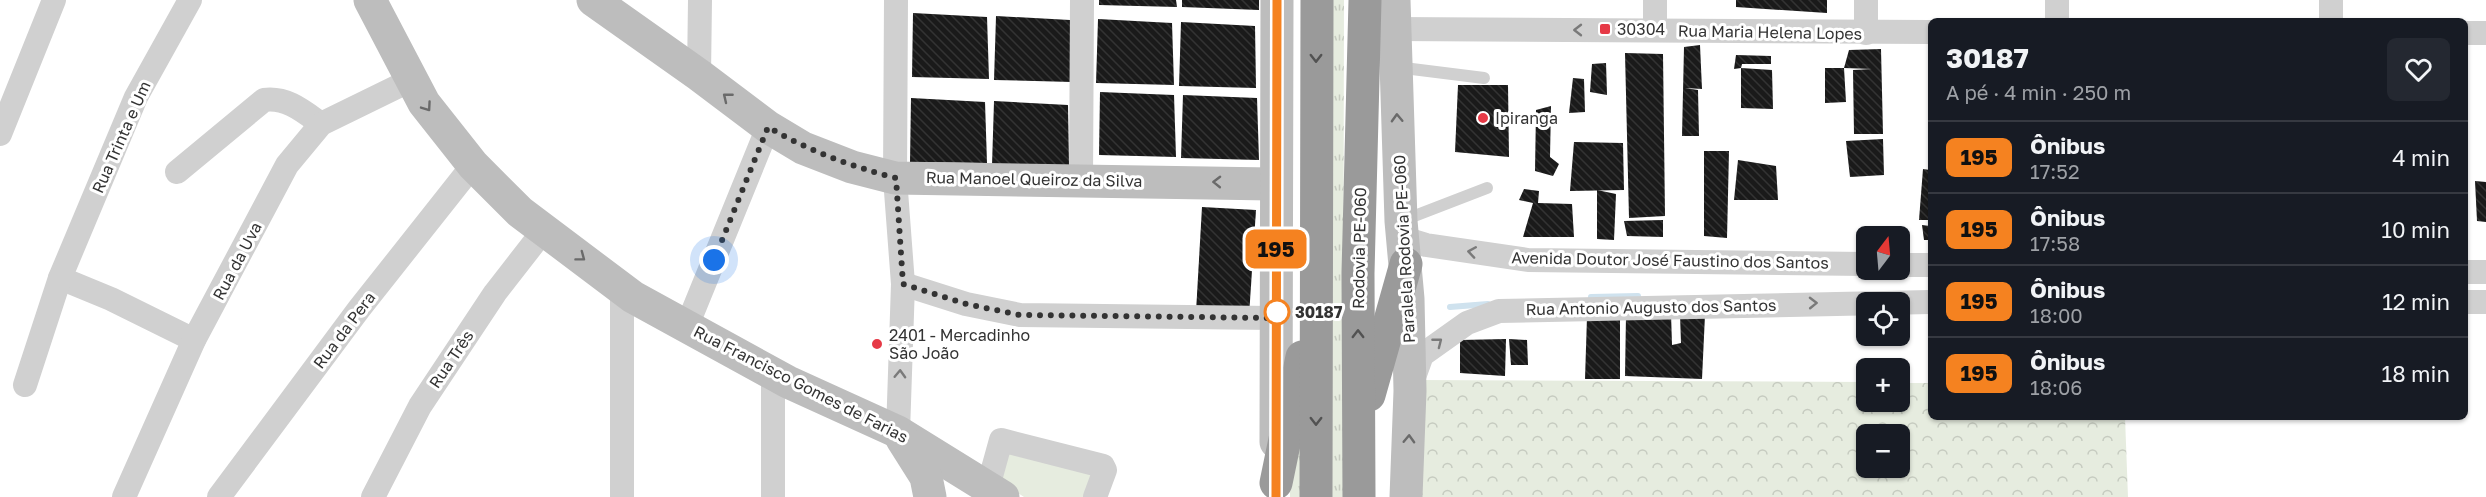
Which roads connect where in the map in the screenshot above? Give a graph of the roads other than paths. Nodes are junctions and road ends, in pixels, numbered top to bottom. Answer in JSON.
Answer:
{"nodes":[{"id":1,"x":54,"y":0,"type":"edge"},
{"id":2,"x":190,"y":0,"type":"edge"},
{"id":3,"x":370,"y":0,"type":"edge"},
{"id":4,"x":592,"y":0,"type":"edge"},
{"id":5,"x":700,"y":0,"type":"edge"},
{"id":6,"x":896,"y":0,"type":"edge"},
{"id":7,"x":1082,"y":0,"type":"edge"},
{"id":8,"x":1277,"y":0,"type":"edge"},
{"id":9,"x":1317,"y":0,"type":"edge"},
{"id":10,"x":1365,"y":0,"type":"edge"},
{"id":11,"x":1655,"y":0,"type":"edge"},
{"id":12,"x":1866,"y":0,"type":"edge"},
{"id":13,"x":2057,"y":0,"type":"edge"},
{"id":14,"x":2331,"y":0,"type":"edge"},
{"id":15,"x":1394,"y":14,"type":"edge"},
{"id":16,"x":2057,"y":18,"type":"edge"},
{"id":17,"x":2331,"y":18,"type":"edge"},
{"id":18,"x":1654,"y":30,"type":"junction"},
{"id":19,"x":1928,"y":32,"type":"edge"},
{"id":20,"x":1866,"y":33,"type":"junction"},
{"id":21,"x":2468,"y":33,"type":"edge"},
{"id":22,"x":2486,"y":33,"type":"edge"},
{"id":23,"x":1395,"y":67,"type":"junction"},
{"id":24,"x":699,"y":75,"type":"junction"},
{"id":25,"x":1484,"y":78,"type":"dead end"},
{"id":26,"x":411,"y":80,"type":"junction"},
{"id":27,"x":321,"y":124,"type":"junction"},
{"id":28,"x":768,"y":127,"type":"junction"},
{"id":29,"x":0,"y":134,"type":"edge"},
{"id":30,"x":473,"y":165,"type":"junction"},
{"id":31,"x":177,"y":172,"type":"dead end"},
{"id":32,"x":896,"y":178,"type":"junction"},
{"id":33,"x":1081,"y":180,"type":"junction"},
{"id":34,"x":1275,"y":184,"type":"junction"},
{"id":35,"x":1487,"y":188,"type":"dead end"},
{"id":36,"x":544,"y":230,"type":"junction"},
{"id":37,"x":1403,"y":241,"type":"junction"},
{"id":38,"x":1856,"y":264,"type":"edge"},
{"id":39,"x":1910,"y":265,"type":"edge"},
{"id":40,"x":1928,"y":265,"type":"edge"},
{"id":41,"x":2468,"y":272,"type":"edge"},
{"id":42,"x":2486,"y":272,"type":"edge"},
{"id":43,"x":60,"y":278,"type":"junction"},
{"id":44,"x":903,"y":284,"type":"junction"},
{"id":45,"x":622,"y":288,"type":"junction"},
{"id":46,"x":1315,"y":291,"type":"junction"},
{"id":47,"x":1928,"y":302,"type":"edge"},
{"id":48,"x":2468,"y":302,"type":"edge"},
{"id":49,"x":2486,"y":302,"type":"edge"},
{"id":50,"x":1277,"y":318,"type":"junction"},
{"id":51,"x":687,"y":326,"type":"junction"},
{"id":52,"x":194,"y":340,"type":"junction"},
{"id":53,"x":773,"y":373,"type":"junction"},
{"id":54,"x":25,"y":385,"type":"dead end"},
{"id":55,"x":1410,"y":391,"type":"junction"},
{"id":56,"x":1359,"y":431,"type":"junction"},
{"id":57,"x":898,"y":432,"type":"junction"},
{"id":58,"x":978,"y":490,"type":"edge"},
{"id":59,"x":1276,"y":490,"type":"edge"},
{"id":60,"x":124,"y":497,"type":"edge"},
{"id":61,"x":219,"y":497,"type":"edge"},
{"id":62,"x":373,"y":497,"type":"edge"},
{"id":63,"x":622,"y":497,"type":"edge"},
{"id":64,"x":773,"y":497,"type":"edge"},
{"id":65,"x":930,"y":497,"type":"edge"},
{"id":66,"x":1095,"y":497,"type":"edge"},
{"id":67,"x":1316,"y":497,"type":"edge"},
{"id":68,"x":1359,"y":497,"type":"edge"},
{"id":69,"x":1406,"y":497,"type":"edge"}],
"edges":[{"from":1,"to":29,"type":"street"},
{"from":2,"to":43,"type":"street","name":"Rua Trinta e Um"},
{"from":3,"to":26,"type":"street","name":"Rua Francisco Gomes de Farias"},
{"from":4,"to":24,"type":"street","name":"Rua Manoel Queiroz da Silva"},
{"from":5,"to":24,"type":"street"},
{"from":6,"to":32,"type":"street"},
{"from":7,"to":33,"type":"street"},
{"from":8,"to":34,"type":"street"},
{"from":9,"to":46,"type":"highway","one_way":true},
{"from":56,"to":10,"type":"highway","name":"Rodovia PE-060","one_way":true},
{"from":11,"to":18,"type":"street"},
{"from":12,"to":20,"type":"street"},
{"from":13,"to":16,"type":"street"},
{"from":14,"to":17,"type":"street"},
{"from":18,"to":15,"type":"street","name":"Rua Maria Helena Lopes","one_way":true},
{"from":15,"to":23,"type":"street","name":"Paralela Rodovia PE-060"},
{"from":18,"to":20,"type":"street","name":"Rua Maria Helena Lopes"},
{"from":19,"to":20,"type":"street","name":"Rua Maria Helena Lopes"},
{"from":21,"to":22,"type":"street"},
{"from":23,"to":25,"type":"lane"},
{"from":37,"to":23,"type":"street","name":"Paralela Rodovia PE-060","one_way":true},
{"from":28,"to":24,"type":"street","name":"Rua Manoel Queiroz da Silva","one_way":true},
{"from":26,"to":27,"type":"street","name":"Rua da Uva"},
{"from":26,"to":30,"type":"street","name":"Rua Francisco Gomes de Farias","one_way":true},
{"from":27,"to":31,"type":"street"},
{"from":27,"to":52,"type":"street","name":"Rua da Uva"},
{"from":28,"to":32,"type":"street","name":"Rua Manoel Queiroz da Silva"},
{"from":28,"to":51,"type":"street"},
{"from":30,"to":36,"type":"street","name":"Rua Francisco Gomes de Farias"},
{"from":30,"to":61,"type":"street","name":"Rua da Pera"},
{"from":32,"to":33,"type":"street","name":"Rua Manoel Queiroz da Silva"},
{"from":32,"to":44,"type":"street"},
{"from":34,"to":33,"type":"street","name":"Rua Manoel Queiroz da Silva","one_way":true},
{"from":34,"to":50,"type":"street"},
{"from":35,"to":37,"type":"lane"},
{"from":36,"to":45,"type":"street","name":"Rua Francisco Gomes de Farias","one_way":true},
{"from":36,"to":62,"type":"street","name":"Rua Três"},
{"from":38,"to":37,"type":"street","name":"Avenida Doutor José Faustino dos Santos","one_way":true},
{"from":37,"to":55,"type":"street","name":"Paralela Rodovia PE-060"},
{"from":37,"to":56,"type":"highway"},
{"from":39,"to":40,"type":"street"},
{"from":41,"to":42,"type":"street"},
{"from":43,"to":52,"type":"street"},
{"from":43,"to":54,"type":"street","name":"Rua Trinta e Um"},
{"from":44,"to":50,"type":"street"},
{"from":57,"to":44,"type":"street","one_way":true},
{"from":45,"to":51,"type":"street","name":"Rua Francisco Gomes de Farias"},
{"from":45,"to":63,"type":"street"},
{"from":46,"to":59,"type":"highway"},
{"from":46,"to":67,"type":"highway","one_way":true},
{"from":55,"to":47,"type":"street","name":"Rua Antonio Augusto dos Santos","one_way":true},
{"from":48,"to":49,"type":"street"},
{"from":50,"to":59,"type":"street"},
{"from":51,"to":53,"type":"street","name":"Rua Francisco Gomes de Farias"},
{"from":52,"to":60,"type":"street","name":"Rua da Uva"},
{"from":53,"to":57,"type":"street","name":"Rua Francisco Gomes de Farias"},
{"from":53,"to":64,"type":"street"},
{"from":69,"to":55,"type":"street","name":"Paralela Rodovia PE-060","one_way":true},
{"from":56,"to":68,"type":"highway","name":"Rodovia PE-060"},
{"from":57,"to":58,"type":"street","name":"Rua Francisco Gomes de Farias"},
{"from":57,"to":65,"type":"street"},
{"from":58,"to":66,"type":"street"}]}
